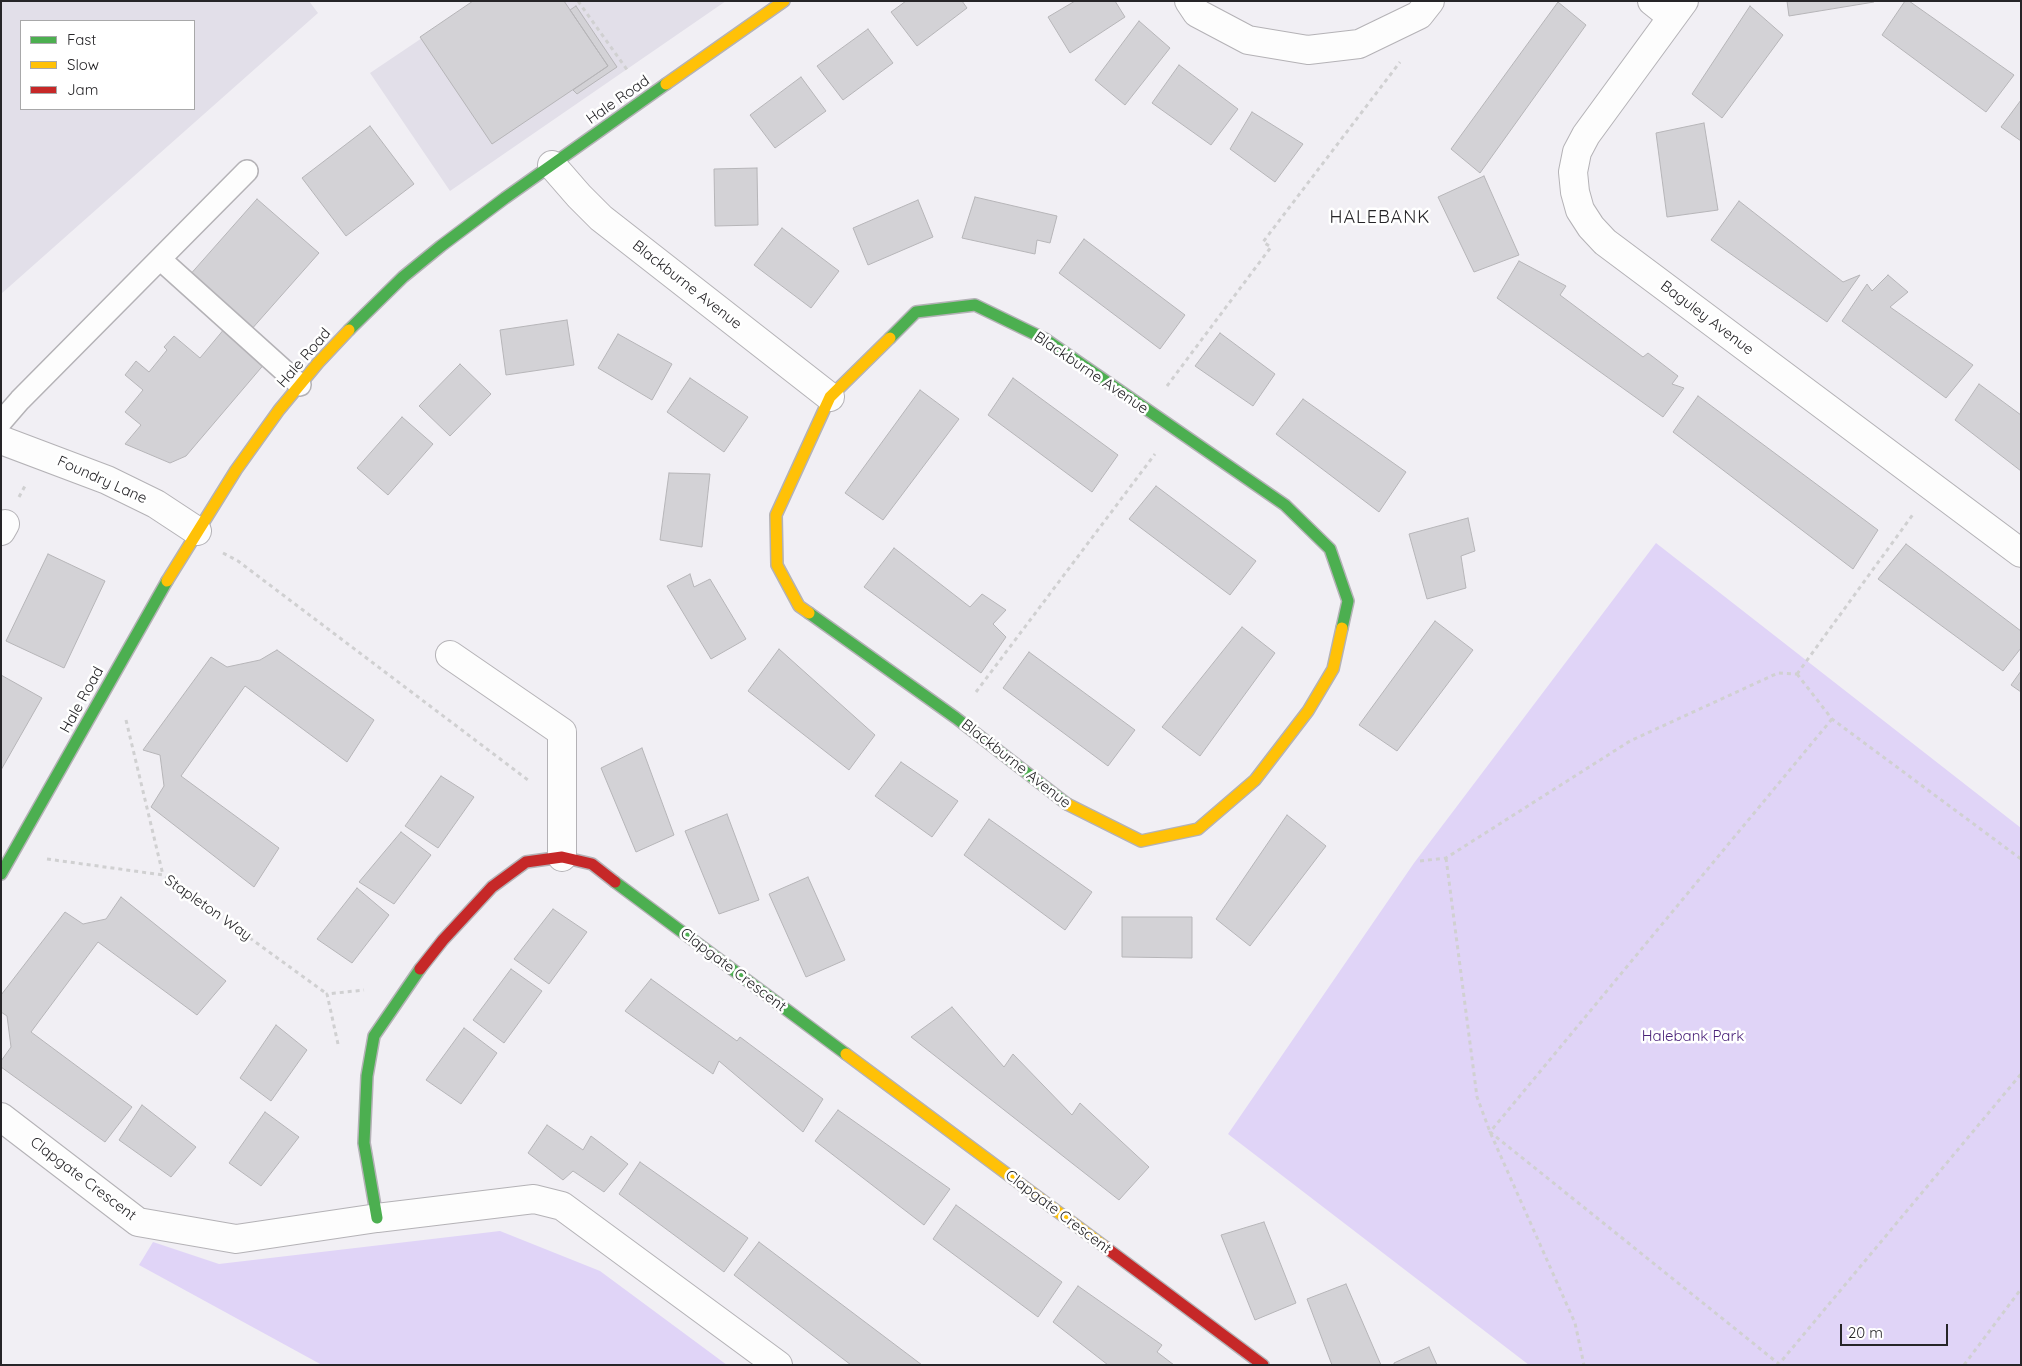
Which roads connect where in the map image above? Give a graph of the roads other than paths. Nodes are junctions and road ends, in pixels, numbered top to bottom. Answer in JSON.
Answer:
{"nodes":[{"id":1,"x":784,"y":1,"type":"edge"},
{"id":2,"x":1189,"y":1,"type":"edge"},
{"id":3,"x":1670,"y":6,"type":"edge"},
{"id":4,"x":1424,"y":8,"type":"edge"},
{"id":5,"x":552,"y":165,"type":"junction"},
{"id":6,"x":247,"y":171,"type":"dead end"},
{"id":7,"x":160,"y":259,"type":"junction"},
{"id":8,"x":300,"y":385,"type":"junction"},
{"id":9,"x":830,"y":397,"type":"junction"},
{"id":10,"x":1,"y":422,"type":"edge"},
{"id":11,"x":1,"y":440,"type":"edge"},
{"id":12,"x":195,"y":535,"type":"junction"},
{"id":13,"x":2021,"y":553,"type":"edge"},
{"id":14,"x":450,"y":655,"type":"dead end"},
{"id":15,"x":562,"y":857,"type":"junction"},
{"id":16,"x":1,"y":874,"type":"edge"},
{"id":17,"x":1,"y":1117,"type":"edge"},
{"id":18,"x":377,"y":1218,"type":"junction"},
{"id":19,"x":778,"y":1365,"type":"edge"},
{"id":20,"x":1262,"y":1365,"type":"edge"}],
"edges":[{"from":1,"to":5,"type":"street","name":"Hale Road"},
{"from":2,"to":4,"type":"street"},
{"from":3,"to":13,"type":"street","name":"Baguley Avenue"},
{"from":5,"to":8,"type":"street","name":"Hale Road"},
{"from":5,"to":9,"type":"street","name":"Blackburne Avenue"},
{"from":6,"to":7,"type":"lane"},
{"from":7,"to":8,"type":"lane"},
{"from":7,"to":10,"type":"lane"},
{"from":8,"to":12,"type":"street","name":"Hale Road"},
{"from":9,"to":9,"type":"street","name":"Blackburne Avenue"},
{"from":11,"to":12,"type":"street","name":"Foundry Lane"},
{"from":12,"to":16,"type":"street","name":"Hale Road"},
{"from":14,"to":15,"type":"street"},
{"from":15,"to":18,"type":"street","name":"Clapgate Crescent"},
{"from":15,"to":20,"type":"street","name":"Clapgate Crescent"},
{"from":17,"to":18,"type":"street","name":"Clapgate Crescent"},
{"from":18,"to":19,"type":"street","name":"Clapgate Crescent"}]}
